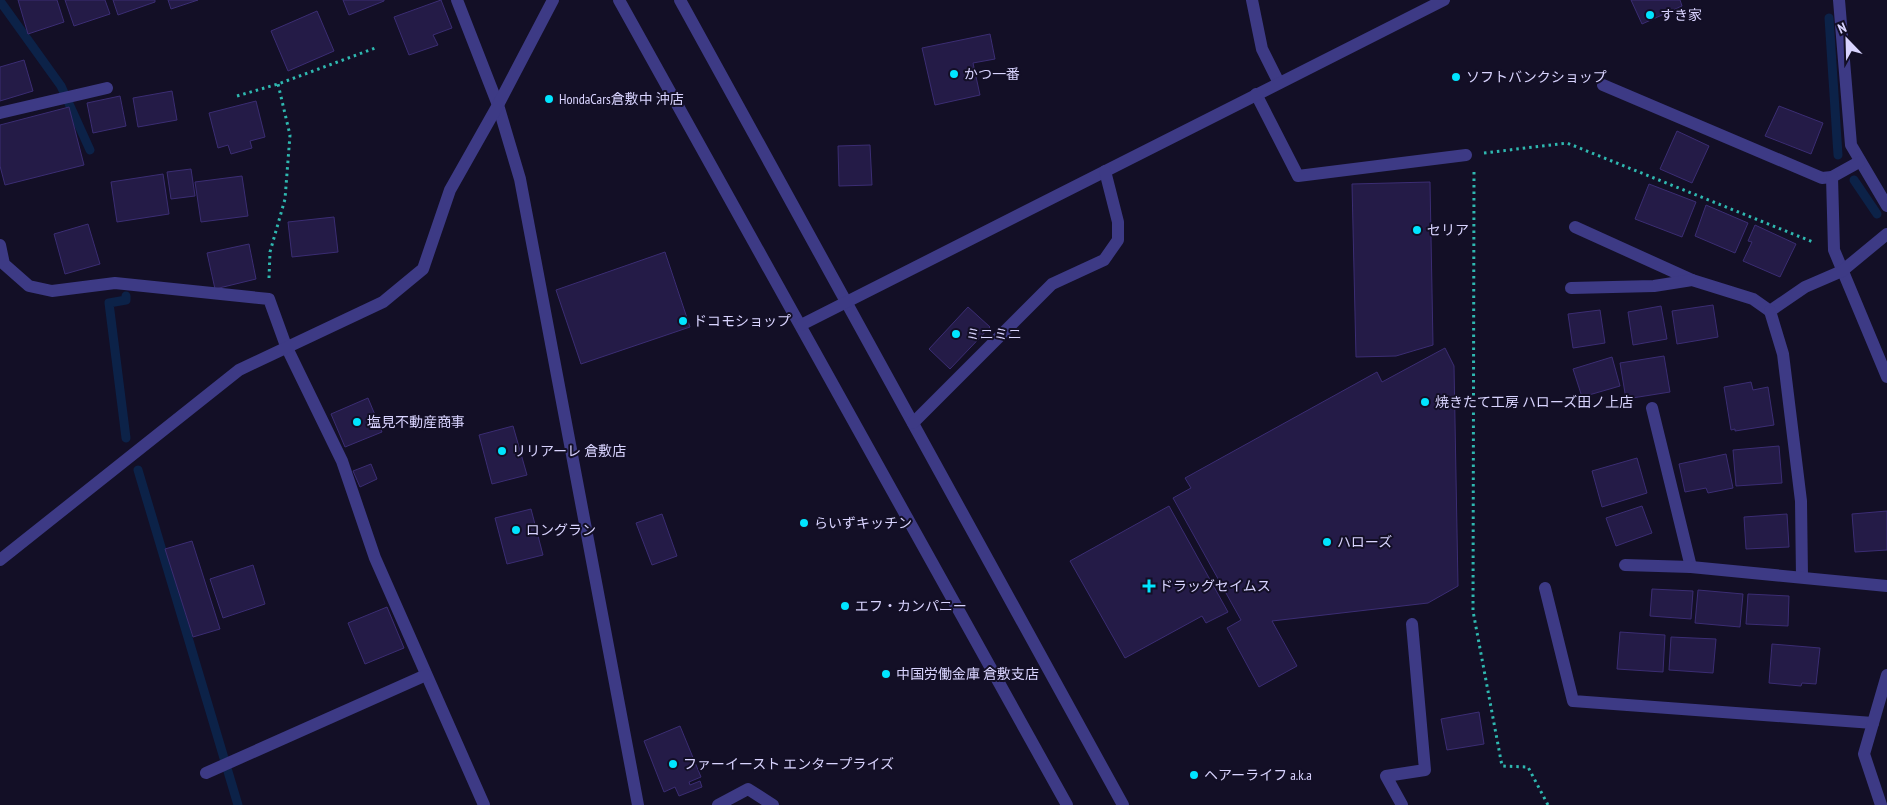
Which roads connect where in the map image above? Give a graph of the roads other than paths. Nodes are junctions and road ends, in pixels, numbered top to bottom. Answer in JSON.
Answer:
{"nodes":[{"id":1,"x":457,"y":0,"type":"edge"},
{"id":2,"x":553,"y":0,"type":"edge"},
{"id":3,"x":618,"y":0,"type":"edge"},
{"id":4,"x":680,"y":0,"type":"edge"},
{"id":5,"x":1252,"y":0,"type":"edge"},
{"id":6,"x":1444,"y":0,"type":"edge"},
{"id":7,"x":1839,"y":0,"type":"edge"},
{"id":8,"x":1279,"y":83,"type":"junction"},
{"id":9,"x":1603,"y":85,"type":"dead end"},
{"id":10,"x":107,"y":88,"type":"dead end"},
{"id":11,"x":1256,"y":94,"type":"junction"},
{"id":12,"x":498,"y":105,"type":"junction"},
{"id":13,"x":0,"y":113,"type":"edge"},
{"id":14,"x":1470,"y":155,"type":"road end"},
{"id":15,"x":1859,"y":162,"type":"junction"},
{"id":16,"x":1105,"y":171,"type":"junction"},
{"id":17,"x":1832,"y":177,"type":"junction"},
{"id":18,"x":1887,"y":206,"type":"edge"},
{"id":19,"x":1575,"y":227,"type":"dead end"},
{"id":20,"x":1887,"y":234,"type":"edge"},
{"id":21,"x":0,"y":245,"type":"edge"},
{"id":22,"x":2,"y":265,"type":"edge"},
{"id":23,"x":1842,"y":271,"type":"junction"},
{"id":24,"x":1692,"y":280,"type":"junction"},
{"id":25,"x":1571,"y":288,"type":"dead end"},
{"id":26,"x":846,"y":302,"type":"junction"},
{"id":27,"x":1770,"y":311,"type":"junction"},
{"id":28,"x":801,"y":325,"type":"junction"},
{"id":29,"x":286,"y":346,"type":"junction"},
{"id":30,"x":1887,"y":377,"type":"edge"},
{"id":31,"x":1652,"y":408,"type":"dead end"},
{"id":32,"x":913,"y":423,"type":"junction"},
{"id":33,"x":0,"y":560,"type":"edge"},
{"id":34,"x":1625,"y":566,"type":"dead end"},
{"id":35,"x":1691,"y":567,"type":"junction"},
{"id":36,"x":1802,"y":578,"type":"junction"},
{"id":37,"x":1887,"y":586,"type":"edge"},
{"id":38,"x":1545,"y":588,"type":"dead end"},
{"id":39,"x":1412,"y":624,"type":"dead end"},
{"id":40,"x":426,"y":675,"type":"junction"},
{"id":41,"x":1887,"y":675,"type":"edge"},
{"id":42,"x":1873,"y":723,"type":"junction"},
{"id":43,"x":206,"y":773,"type":"dead end"},
{"id":44,"x":484,"y":805,"type":"edge"},
{"id":45,"x":638,"y":805,"type":"edge"},
{"id":46,"x":718,"y":805,"type":"edge"},
{"id":47,"x":773,"y":805,"type":"edge"},
{"id":48,"x":1067,"y":805,"type":"edge"},
{"id":49,"x":1123,"y":805,"type":"edge"},
{"id":50,"x":1402,"y":805,"type":"edge"},
{"id":51,"x":1881,"y":805,"type":"edge"}],
"edges":[{"from":1,"to":12,"type":"street"},
{"from":2,"to":12,"type":"street"},
{"from":3,"to":28,"type":"street"},
{"from":4,"to":26,"type":"street"},
{"from":5,"to":8,"type":"street"},
{"from":6,"to":8,"type":"street"},
{"from":7,"to":15,"type":"street"},
{"from":8,"to":11,"type":"street"},
{"from":9,"to":17,"type":"street"},
{"from":10,"to":13,"type":"street"},
{"from":11,"to":14,"type":"street"},
{"from":11,"to":16,"type":"street"},
{"from":12,"to":29,"type":"street"},
{"from":12,"to":45,"type":"street"},
{"from":15,"to":17,"type":"street"},
{"from":15,"to":18,"type":"street"},
{"from":16,"to":26,"type":"street"},
{"from":16,"to":32,"type":"street"},
{"from":17,"to":23,"type":"street"},
{"from":19,"to":24,"type":"street"},
{"from":20,"to":23,"type":"street"},
{"from":21,"to":22,"type":"street"},
{"from":22,"to":29,"type":"street"},
{"from":23,"to":27,"type":"street"},
{"from":23,"to":30,"type":"street"},
{"from":24,"to":25,"type":"street"},
{"from":24,"to":27,"type":"street"},
{"from":26,"to":28,"type":"street"},
{"from":26,"to":32,"type":"street"},
{"from":27,"to":36,"type":"street"},
{"from":28,"to":48,"type":"street"},
{"from":29,"to":33,"type":"street"},
{"from":29,"to":40,"type":"street"},
{"from":31,"to":35,"type":"street"},
{"from":32,"to":49,"type":"street"},
{"from":34,"to":35,"type":"street"},
{"from":35,"to":36,"type":"street"},
{"from":36,"to":37,"type":"street"},
{"from":38,"to":42,"type":"street"},
{"from":39,"to":50,"type":"street"},
{"from":40,"to":43,"type":"street"},
{"from":40,"to":44,"type":"street"},
{"from":41,"to":42,"type":"street"},
{"from":42,"to":51,"type":"street"},
{"from":46,"to":47,"type":"street"}]}
